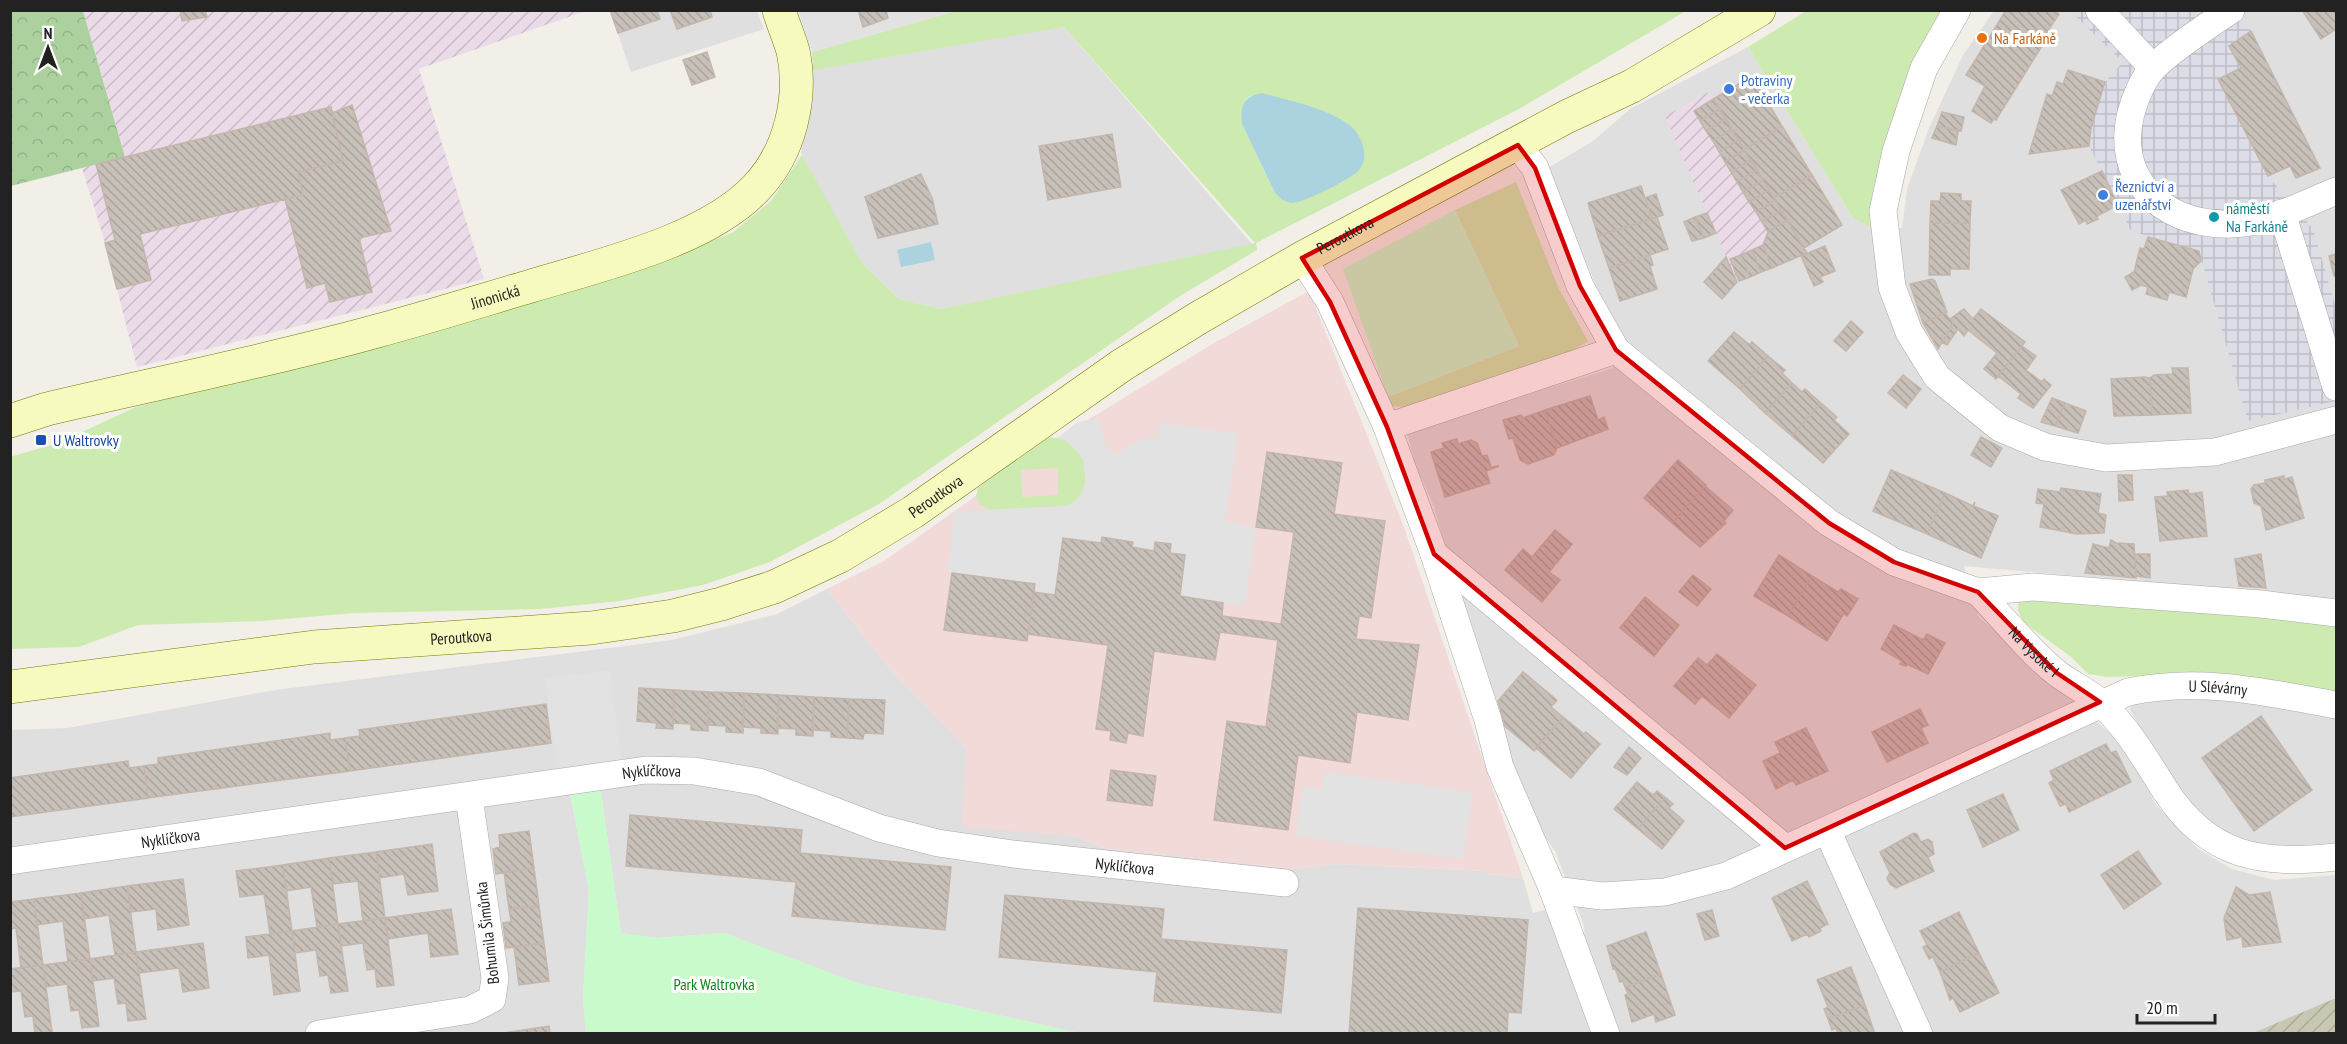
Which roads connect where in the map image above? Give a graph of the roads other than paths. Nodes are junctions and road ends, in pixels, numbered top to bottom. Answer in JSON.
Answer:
{"nodes":[{"id":1,"x":779,"y":10,"type":"edge"},
{"id":2,"x":1759,"y":10,"type":"edge"},
{"id":3,"x":1957,"y":10,"type":"edge"},
{"id":4,"x":2099,"y":10,"type":"edge"},
{"id":5,"x":2218,"y":14,"type":"edge"},
{"id":6,"x":2153,"y":68,"type":"junction"},
{"id":7,"x":1518,"y":144,"type":"junction"},
{"id":8,"x":2337,"y":191,"type":"edge"},
{"id":9,"x":2282,"y":213,"type":"junction"},
{"id":10,"x":1302,"y":258,"type":"junction"},
{"id":11,"x":1616,"y":350,"type":"junction"},
{"id":12,"x":2337,"y":387,"type":"edge"},
{"id":13,"x":18,"y":416,"type":"edge"},
{"id":14,"x":2337,"y":420,"type":"edge"},
{"id":15,"x":1386,"y":427,"type":"junction"},
{"id":16,"x":1434,"y":554,"type":"junction"},
{"id":17,"x":1978,"y":592,"type":"junction"},
{"id":18,"x":2337,"y":613,"type":"edge"},
{"id":19,"x":10,"y":687,"type":"edge"},
{"id":20,"x":2100,"y":702,"type":"junction"},
{"id":21,"x":2337,"y":705,"type":"edge"},
{"id":22,"x":468,"y":797,"type":"junction"},
{"id":23,"x":1827,"y":830,"type":"junction"},
{"id":24,"x":1785,"y":848,"type":"junction"},
{"id":25,"x":2337,"y":857,"type":"edge"},
{"id":26,"x":10,"y":861,"type":"edge"},
{"id":27,"x":1285,"y":883,"type":"dead end"},
{"id":28,"x":1553,"y":890,"type":"junction"},
{"id":29,"x":319,"y":1034,"type":"edge"},
{"id":30,"x":1606,"y":1034,"type":"edge"},
{"id":31,"x":1919,"y":1034,"type":"edge"}],
"edges":[{"from":1,"to":13,"type":"street","name":"Jinonická"},
{"from":2,"to":7,"type":"street","name":"Peroutkova"},
{"from":3,"to":14,"type":"street"},
{"from":4,"to":6,"type":"street"},
{"from":5,"to":6,"type":"street"},
{"from":6,"to":9,"type":"street"},
{"from":7,"to":10,"type":"street","name":"Peroutkova"},
{"from":7,"to":11,"type":"street"},
{"from":8,"to":9,"type":"street"},
{"from":9,"to":12,"type":"street"},
{"from":10,"to":15,"type":"street"},
{"from":10,"to":19,"type":"street","name":"Peroutkova"},
{"from":11,"to":15,"type":"street"},
{"from":11,"to":17,"type":"street"},
{"from":15,"to":16,"type":"street"},
{"from":16,"to":24,"type":"street"},
{"from":16,"to":28,"type":"street"},
{"from":17,"to":18,"type":"street"},
{"from":17,"to":20,"type":"street","name":"Na Vysoké I"},
{"from":20,"to":21,"type":"street","name":"U Slévárny"},
{"from":20,"to":23,"type":"street","name":"U Slévárny"},
{"from":20,"to":25,"type":"street","name":"Na Vysoké I"},
{"from":22,"to":26,"type":"street","name":"Nyklíčkova"},
{"from":22,"to":27,"type":"street","name":"Nyklíčkova"},
{"from":22,"to":29,"type":"street","name":"Bohumila Šimůnka"},
{"from":23,"to":24,"type":"street","name":"U Slévárny"},
{"from":23,"to":31,"type":"street"},
{"from":24,"to":28,"type":"street","name":"U Slévárny"},
{"from":28,"to":30,"type":"street"}]}
